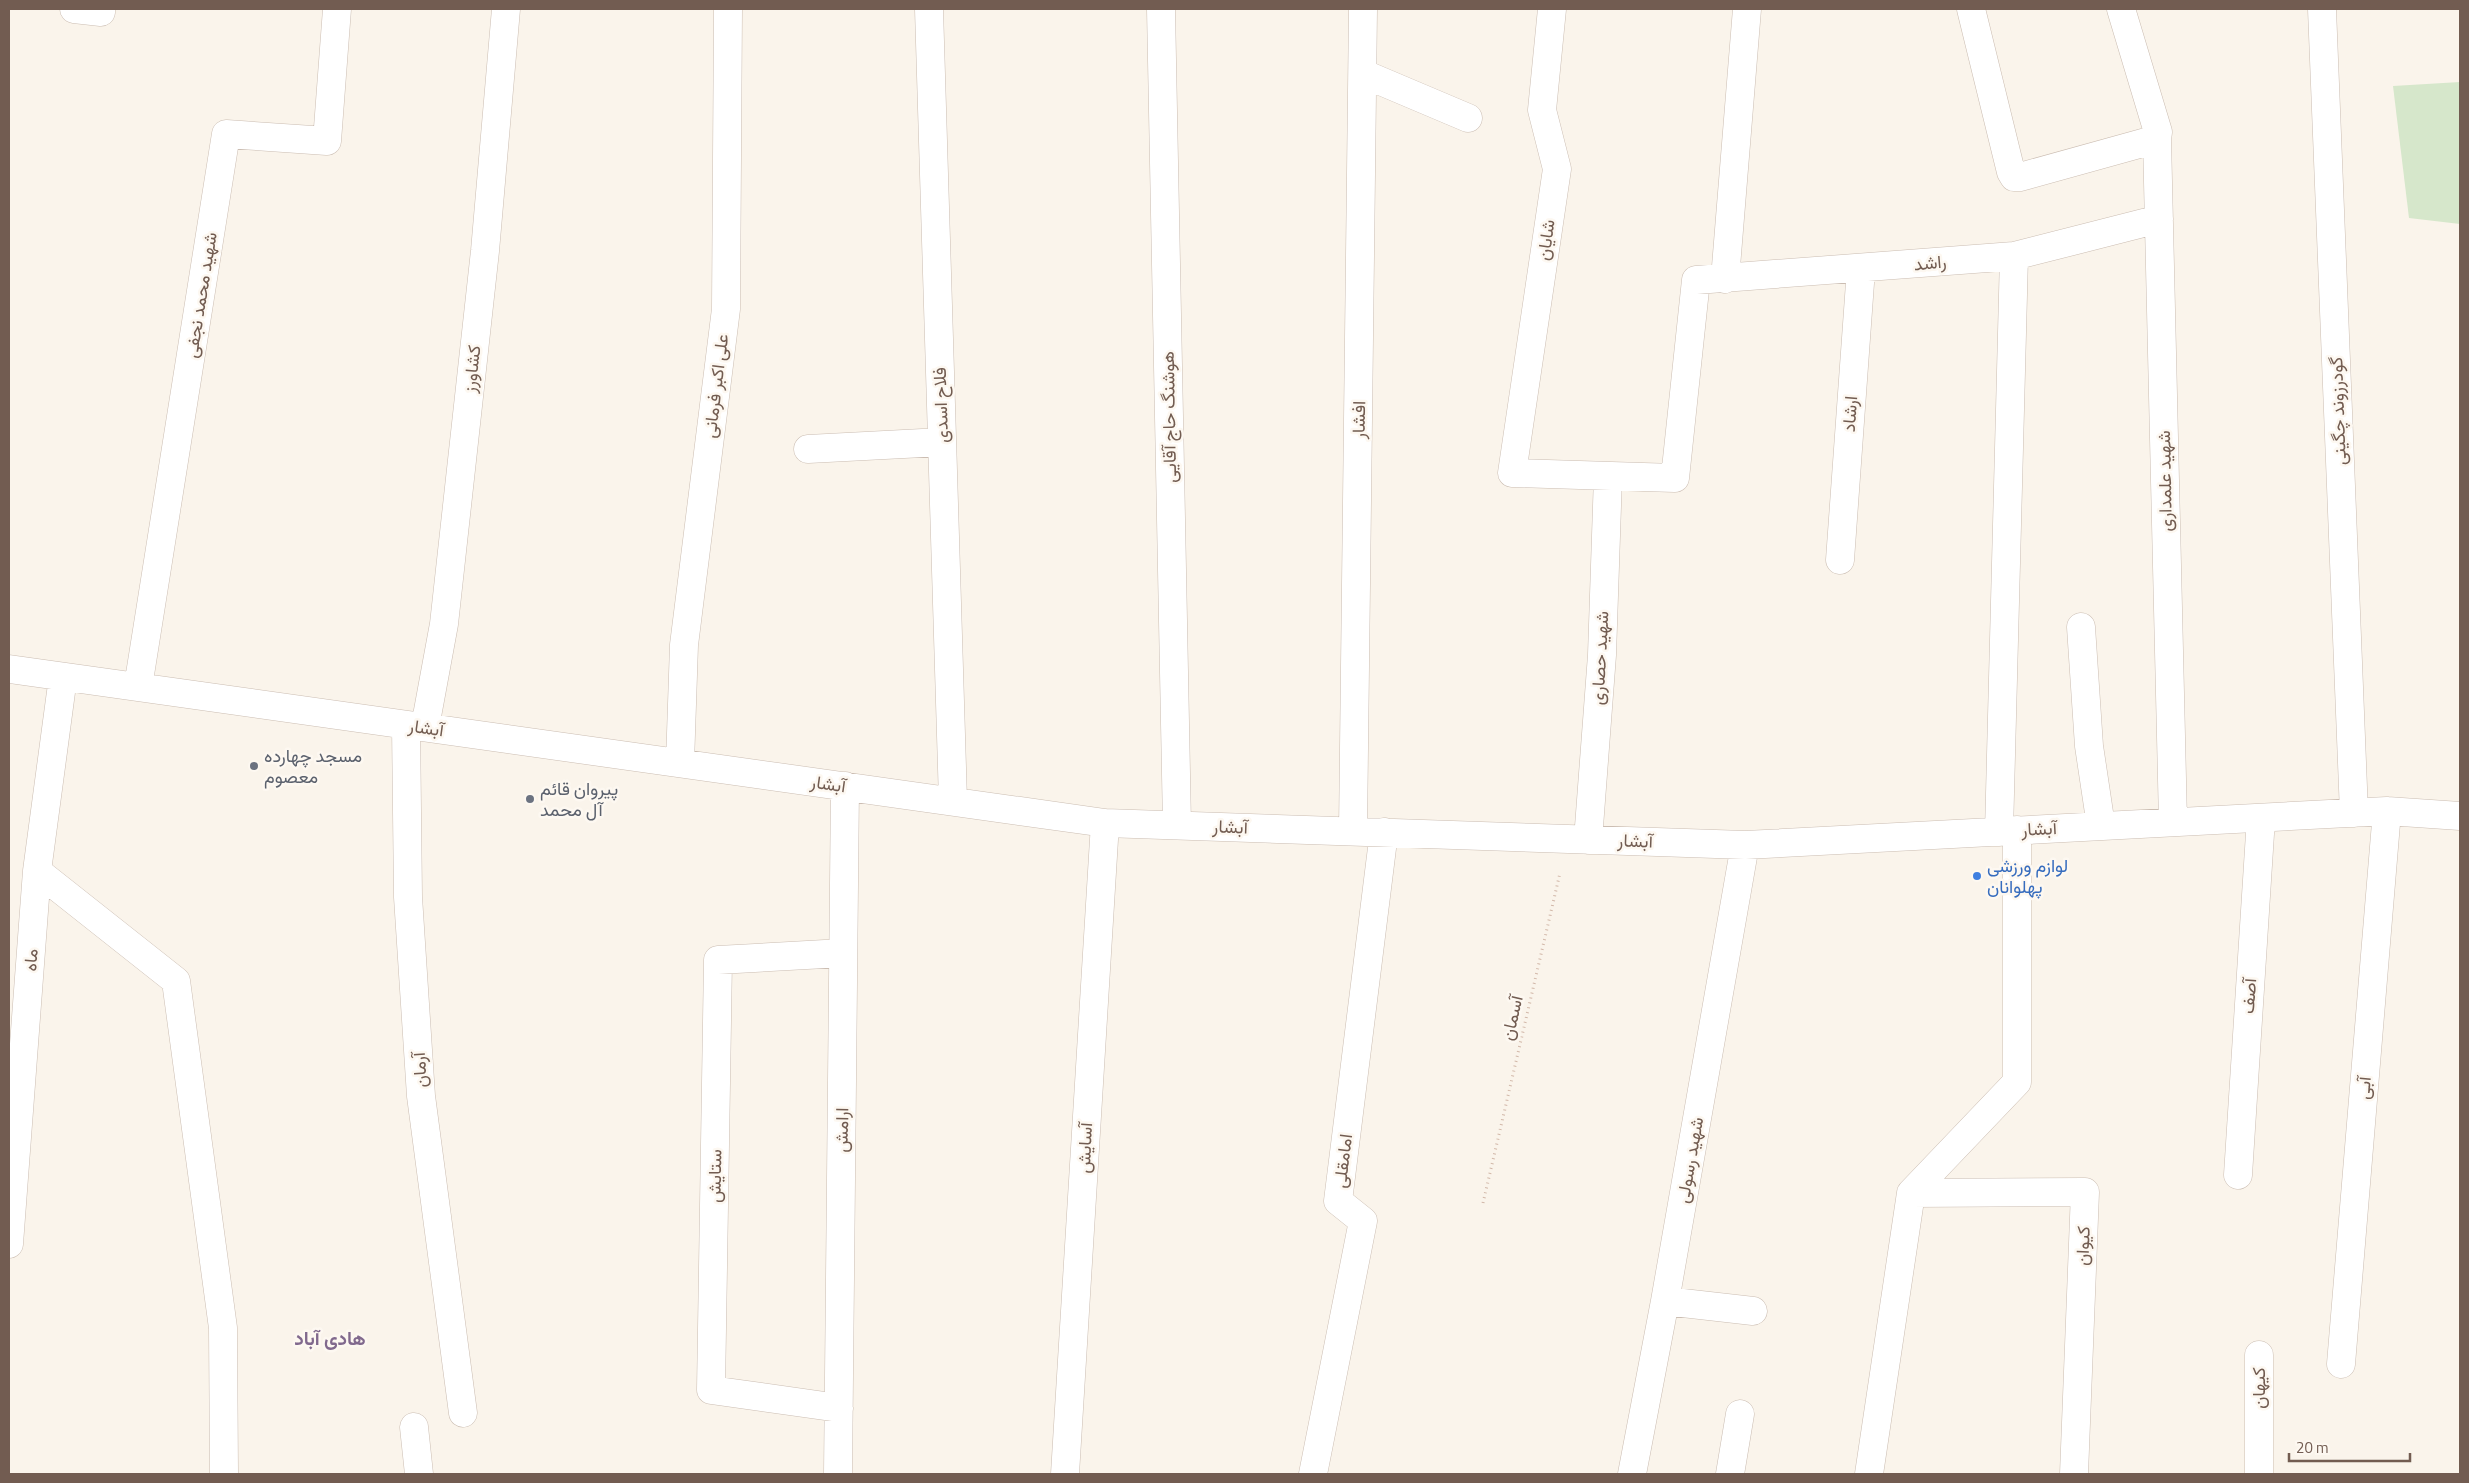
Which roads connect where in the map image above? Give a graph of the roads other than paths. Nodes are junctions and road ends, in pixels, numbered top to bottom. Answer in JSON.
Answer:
{"nodes":[{"id":1,"x":74,"y":9,"type":"edge"},
{"id":2,"x":101,"y":9,"type":"edge"},
{"id":3,"x":337,"y":9,"type":"edge"},
{"id":4,"x":506,"y":9,"type":"edge"},
{"id":5,"x":728,"y":9,"type":"edge"},
{"id":6,"x":929,"y":9,"type":"edge"},
{"id":7,"x":1161,"y":9,"type":"edge"},
{"id":8,"x":1363,"y":9,"type":"edge"},
{"id":9,"x":1552,"y":9,"type":"edge"},
{"id":10,"x":1747,"y":9,"type":"edge"},
{"id":11,"x":1971,"y":9,"type":"edge"},
{"id":12,"x":2121,"y":9,"type":"edge"},
{"id":13,"x":2322,"y":9,"type":"edge"},
{"id":14,"x":1364,"y":74,"type":"junction"},
{"id":15,"x":1468,"y":118,"type":"dead end"},
{"id":16,"x":2158,"y":139,"type":"junction"},
{"id":17,"x":2159,"y":219,"type":"junction"},
{"id":18,"x":2014,"y":256,"type":"junction"},
{"id":19,"x":1861,"y":269,"type":"junction"},
{"id":20,"x":1725,"y":279,"type":"junction"},
{"id":21,"x":942,"y":442,"type":"junction"},
{"id":22,"x":808,"y":448,"type":"dead end"},
{"id":23,"x":1608,"y":476,"type":"junction"},
{"id":24,"x":1840,"y":560,"type":"dead end"},
{"id":25,"x":2081,"y":628,"type":"dead end"},
{"id":26,"x":9,"y":669,"type":"edge"},
{"id":27,"x":63,"y":677,"type":"junction"},
{"id":28,"x":138,"y":687,"type":"junction"},
{"id":29,"x":416,"y":726,"type":"junction"},
{"id":30,"x":680,"y":763,"type":"junction"},
{"id":31,"x":845,"y":786,"type":"junction"},
{"id":32,"x":953,"y":801,"type":"junction"},
{"id":33,"x":2387,"y":811,"type":"junction"},
{"id":34,"x":2354,"y":813,"type":"junction"},
{"id":35,"x":2460,"y":816,"type":"edge"},
{"id":36,"x":2261,"y":818,"type":"junction"},
{"id":37,"x":1105,"y":822,"type":"junction"},
{"id":38,"x":2173,"y":822,"type":"junction"},
{"id":39,"x":1178,"y":825,"type":"junction"},
{"id":40,"x":2101,"y":826,"type":"junction"},
{"id":41,"x":1353,"y":831,"type":"junction"},
{"id":42,"x":2008,"y":831,"type":"junction"},
{"id":43,"x":1384,"y":832,"type":"junction"},
{"id":44,"x":1578,"y":839,"type":"junction"},
{"id":45,"x":1745,"y":845,"type":"junction"},
{"id":46,"x":37,"y":871,"type":"junction"},
{"id":47,"x":843,"y":952,"type":"junction"},
{"id":48,"x":2238,"y":1175,"type":"dead end"},
{"id":49,"x":1910,"y":1193,"type":"junction"},
{"id":50,"x":9,"y":1244,"type":"edge"},
{"id":51,"x":1666,"y":1301,"type":"junction"},
{"id":52,"x":1753,"y":1311,"type":"dead end"},
{"id":53,"x":2259,"y":1355,"type":"dead end"},
{"id":54,"x":2341,"y":1364,"type":"dead end"},
{"id":55,"x":839,"y":1408,"type":"junction"},
{"id":56,"x":463,"y":1413,"type":"dead end"},
{"id":57,"x":1740,"y":1414,"type":"dead end"},
{"id":58,"x":414,"y":1427,"type":"dead end"},
{"id":59,"x":224,"y":1474,"type":"edge"},
{"id":60,"x":419,"y":1474,"type":"edge"},
{"id":61,"x":838,"y":1474,"type":"edge"},
{"id":62,"x":1066,"y":1474,"type":"edge"},
{"id":63,"x":1313,"y":1474,"type":"edge"},
{"id":64,"x":1632,"y":1474,"type":"edge"},
{"id":65,"x":1730,"y":1474,"type":"edge"},
{"id":66,"x":1869,"y":1474,"type":"edge"},
{"id":67,"x":2074,"y":1474,"type":"edge"},
{"id":68,"x":2259,"y":1474,"type":"edge"}],
"edges":[{"from":1,"to":2,"type":"street"},
{"from":3,"to":28,"type":"street","name":"شهید محمد نجفی"},
{"from":4,"to":29,"type":"street","name":"کشاورز"},
{"from":5,"to":30,"type":"street","name":"علی اکبر فرمانی"},
{"from":6,"to":21,"type":"street","name":"فلاح اسدی"},
{"from":7,"to":39,"type":"street","name":"هوشنگ حاج آقایی"},
{"from":8,"to":14,"type":"street","name":"افشار"},
{"from":9,"to":23,"type":"street","name":"شایان"},
{"from":10,"to":20,"type":"street"},
{"from":11,"to":16,"type":"street"},
{"from":12,"to":16,"type":"street","name":"شهید علمداری"},
{"from":13,"to":34,"type":"street","name":"گودرزوند چگینی"},
{"from":14,"to":15,"type":"street"},
{"from":14,"to":41,"type":"street","name":"افشار"},
{"from":16,"to":17,"type":"street","name":"شهید علمداری"},
{"from":17,"to":18,"type":"street","name":"راشد"},
{"from":17,"to":38,"type":"street","name":"شهید علمداری"},
{"from":18,"to":19,"type":"street","name":"راشد"},
{"from":18,"to":42,"type":"street"},
{"from":19,"to":20,"type":"street","name":"راشد"},
{"from":19,"to":24,"type":"street","name":"ارشاد"},
{"from":20,"to":23,"type":"street","name":"راشد"},
{"from":21,"to":22,"type":"street"},
{"from":21,"to":32,"type":"street","name":"فلاح اسدی"},
{"from":23,"to":44,"type":"street","name":"شهید حصاری"},
{"from":25,"to":40,"type":"street"},
{"from":26,"to":27,"type":"street","name":"آبشار"},
{"from":27,"to":28,"type":"street","name":"آبشار"},
{"from":27,"to":46,"type":"street","name":"ماه"},
{"from":28,"to":29,"type":"street","name":"آبشار"},
{"from":29,"to":30,"type":"street","name":"آبشار"},
{"from":29,"to":56,"type":"street","name":"آرمان"},
{"from":30,"to":31,"type":"street","name":"آبشار"},
{"from":31,"to":32,"type":"street","name":"آبشار"},
{"from":31,"to":47,"type":"street","name":"ارامش"},
{"from":32,"to":37,"type":"street","name":"آبشار"},
{"from":33,"to":34,"type":"street","name":"آبشار"},
{"from":33,"to":35,"type":"street","name":"آبشار"},
{"from":33,"to":54,"type":"street","name":"آبی"},
{"from":34,"to":36,"type":"street","name":"آبشار"},
{"from":36,"to":38,"type":"street","name":"آبشار"},
{"from":36,"to":48,"type":"street","name":"آصف"},
{"from":37,"to":39,"type":"street","name":"آبشار"},
{"from":37,"to":62,"type":"street","name":"آسایش"},
{"from":38,"to":40,"type":"street","name":"آبشار"},
{"from":39,"to":41,"type":"street","name":"آبشار"},
{"from":40,"to":42,"type":"street","name":"آبشار"},
{"from":41,"to":43,"type":"street","name":"آبشار"},
{"from":42,"to":45,"type":"street","name":"آبشار"},
{"from":42,"to":49,"type":"street"},
{"from":43,"to":44,"type":"street","name":"آبشار"},
{"from":43,"to":63,"type":"street","name":"امامقلی"},
{"from":44,"to":45,"type":"street","name":"آبشار"},
{"from":45,"to":51,"type":"street","name":"شهید رسولی"},
{"from":46,"to":50,"type":"street","name":"ماه"},
{"from":46,"to":59,"type":"street"},
{"from":47,"to":55,"type":"street","name":"ارامش"},
{"from":47,"to":55,"type":"street","name":"ستایش"},
{"from":49,"to":66,"type":"street"},
{"from":49,"to":67,"type":"street","name":"کیوان"},
{"from":51,"to":52,"type":"street"},
{"from":51,"to":64,"type":"street","name":"شهید رسولی"},
{"from":53,"to":68,"type":"street","name":"کیهان"},
{"from":55,"to":61,"type":"street","name":"ارامش"},
{"from":57,"to":65,"type":"street"},
{"from":58,"to":60,"type":"street"}]}
